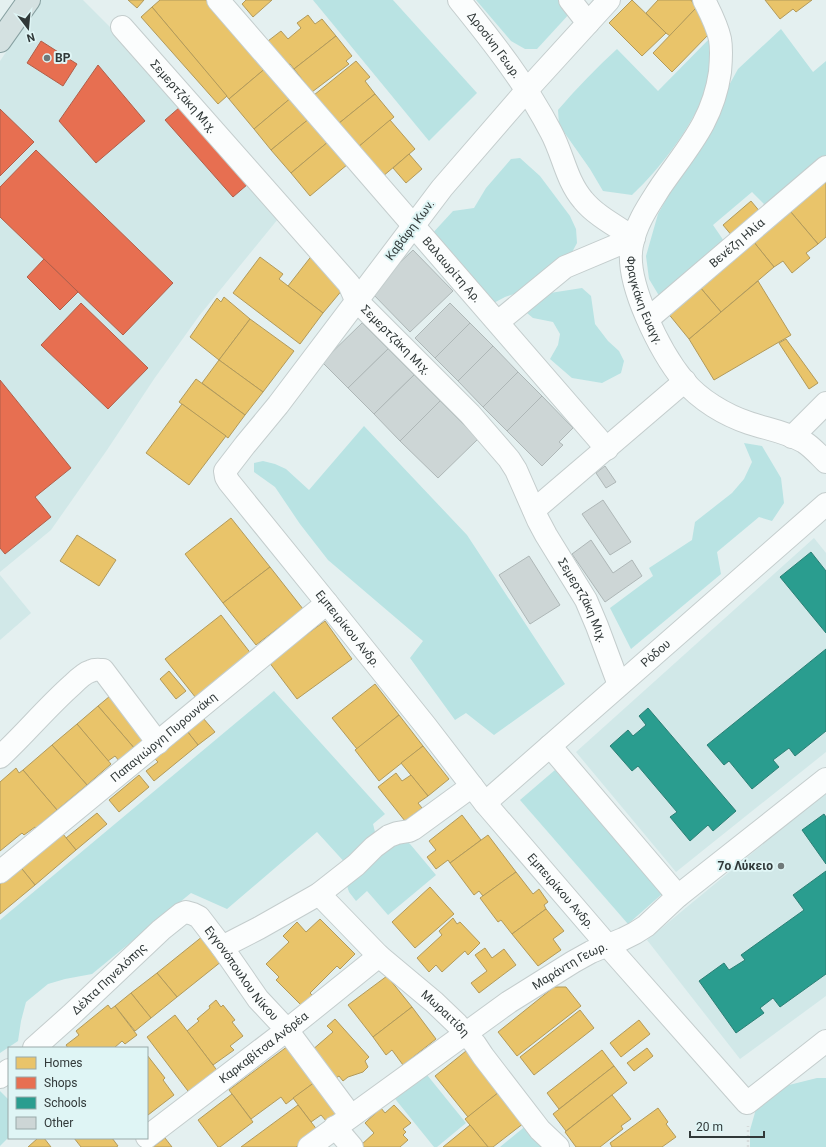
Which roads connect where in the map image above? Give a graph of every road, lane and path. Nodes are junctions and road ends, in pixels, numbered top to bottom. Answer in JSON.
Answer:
{"nodes":[{"id":1,"x":28,"y":0,"type":"edge"},
{"id":2,"x":218,"y":0,"type":"edge"},
{"id":3,"x":459,"y":0,"type":"edge"},
{"id":4,"x":570,"y":0,"type":"edge"},
{"id":5,"x":609,"y":0,"type":"edge"},
{"id":6,"x":708,"y":2,"type":"edge"},
{"id":7,"x":588,"y":23,"type":"junction"},
{"id":8,"x":122,"y":27,"type":"dead end"},
{"id":9,"x":0,"y":41,"type":"edge"},
{"id":10,"x":526,"y":91,"type":"junction"},
{"id":11,"x":826,"y":167,"type":"edge"},
{"id":12,"x":414,"y":226,"type":"junction"},
{"id":13,"x":634,"y":238,"type":"junction"},
{"id":14,"x":356,"y":300,"type":"junction"},
{"id":15,"x":648,"y":318,"type":"junction"},
{"id":16,"x":498,"y":322,"type":"junction"},
{"id":17,"x":685,"y":382,"type":"junction"},
{"id":18,"x":826,"y":403,"type":"edge"},
{"id":19,"x":792,"y":437,"type":"junction"},
{"id":20,"x":607,"y":449,"type":"junction"},
{"id":21,"x":826,"y":462,"type":"edge"},
{"id":22,"x":225,"y":471,"type":"joint"},
{"id":23,"x":826,"y":504,"type":"edge"},
{"id":24,"x":534,"y":510,"type":"junction"},
{"id":25,"x":328,"y":603,"type":"junction"},
{"id":26,"x":619,"y":685,"type":"junction"},
{"id":27,"x":158,"y":743,"type":"junction"},
{"id":28,"x":550,"y":746,"type":"junction"},
{"id":29,"x":0,"y":757,"type":"edge"},
{"id":30,"x":826,"y":779,"type":"edge"},
{"id":31,"x":472,"y":786,"type":"junction"},
{"id":32,"x":485,"y":803,"type":"junction"},
{"id":33,"x":0,"y":872,"type":"edge"},
{"id":34,"x":319,"y":894,"type":"junction"},
{"id":35,"x":678,"y":896,"type":"junction"},
{"id":36,"x":186,"y":912,"type":"joint"},
{"id":37,"x":608,"y":946,"type":"junction"},
{"id":38,"x":222,"y":947,"type":"junction"},
{"id":39,"x":380,"y":956,"type":"junction"},
{"id":40,"x":287,"y":1030,"type":"junction"},
{"id":41,"x":465,"y":1034,"type":"junction"},
{"id":42,"x":826,"y":1041,"type":"edge"},
{"id":43,"x":35,"y":1047,"type":"edge"},
{"id":44,"x":8,"y":1071,"type":"edge"},
{"id":45,"x":0,"y":1078,"type":"edge"},
{"id":46,"x":343,"y":1122,"type":"junction"},
{"id":47,"x":148,"y":1136,"type":"edge"},
{"id":48,"x":145,"y":1139,"type":"edge"},
{"id":49,"x":134,"y":1147,"type":"edge"},
{"id":50,"x":309,"y":1147,"type":"edge"},
{"id":51,"x":352,"y":1147,"type":"edge"},
{"id":52,"x":558,"y":1147,"type":"edge"}],
"edges":[{"from":1,"to":9,"type":"main road"},
{"from":2,"to":12,"type":"street","name":"Βαλαωρίτη Αρ."},
{"from":3,"to":10,"type":"street","name":"Δροσίνη Γεωρ."},
{"from":4,"to":7,"type":"street"},
{"from":5,"to":7,"type":"street","name":"Καβάφη Κων."},
{"from":6,"to":13,"type":"street","name":"Φραγκάκη Ευαγγ."},
{"from":7,"to":10,"type":"street","name":"Καβάφη Κων."},
{"from":8,"to":14,"type":"street","name":"Σεμερτζάκη Μιχ."},
{"from":10,"to":12,"type":"street","name":"Καβάφη Κων."},
{"from":10,"to":13,"type":"street","name":"Δροσίνη Γεωρ."},
{"from":11,"to":15,"type":"street","name":"Βενέζη Ηλία"},
{"from":12,"to":14,"type":"street","name":"Καβάφη Κων."},
{"from":12,"to":16,"type":"street","name":"Βαλαωρίτη Αρ."},
{"from":13,"to":15,"type":"street","name":"Φραγκάκη Ευαγγ."},
{"from":13,"to":16,"type":"street"},
{"from":14,"to":22,"type":"street","name":"Καβάφη Κων."},
{"from":14,"to":24,"type":"street","name":"Σεμερτζάκη Μιχ."},
{"from":15,"to":17,"type":"street","name":"Φραγκάκη Ευαγγ."},
{"from":16,"to":20,"type":"street","name":"Βαλαωρίτη Αρ."},
{"from":17,"to":19,"type":"street","name":"Φραγκάκη Ευαγγ."},
{"from":17,"to":20,"type":"street"},
{"from":18,"to":19,"type":"street"},
{"from":19,"to":21,"type":"street","name":"Φραγκάκη Ευαγγ."},
{"from":20,"to":24,"type":"street"},
{"from":22,"to":25,"type":"street","name":"Εμπειρίκου Ανδρ."},
{"from":23,"to":26,"type":"street","name":"Ρόδου"},
{"from":24,"to":26,"type":"street","name":"Σεμερτζάκη Μιχ."},
{"from":25,"to":27,"type":"street","name":"Παπαγιώργη Πυρουνάκη"},
{"from":25,"to":31,"type":"street","name":"Εμπειρίκου Ανδρ."},
{"from":26,"to":28,"type":"street","name":"Ρόδου"},
{"from":27,"to":29,"type":"street"},
{"from":27,"to":33,"type":"street","name":"Παπαγιώργη Πυρουνάκη"},
{"from":28,"to":32,"type":"street","name":"Ρόδου"},
{"from":28,"to":35,"type":"street"},
{"from":30,"to":35,"type":"street","name":"Μαράντη Γεωρ."},
{"from":31,"to":32,"type":"street","name":"Εμπειρίκου Ανδρ."},
{"from":31,"to":34,"type":"street"},
{"from":32,"to":37,"type":"street","name":"Εμπειρίκου Ανδρ."},
{"from":34,"to":38,"type":"street"},
{"from":34,"to":39,"type":"street","name":"Μωραιτίδη"},
{"from":35,"to":37,"type":"street","name":"Μαράντη Γεωρ."},
{"from":36,"to":38,"type":"street","name":"Εγγονόπουλου Νίκου"},
{"from":36,"to":43,"type":"street","name":"Δέλτα Πηνελόπης"},
{"from":37,"to":41,"type":"street","name":"Μαράντη Γεωρ."},
{"from":37,"to":42,"type":"street","name":"Εμπειρίκου Ανδρ."},
{"from":38,"to":40,"type":"street","name":"Εγγονόπουλου Νίκου"},
{"from":39,"to":40,"type":"street","name":"Καρκαβίτσα Ανδρέα"},
{"from":39,"to":41,"type":"street","name":"Μωραιτίδη"},
{"from":40,"to":46,"type":"street","name":"Εγγονόπουλου Νίκου"},
{"from":40,"to":47,"type":"street","name":"Καρκαβίτσα Ανδρέα"},
{"from":41,"to":46,"type":"street","name":"Μαράντη Γεωρ."},
{"from":41,"to":52,"type":"street","name":"Μωραιτίδη"},
{"from":44,"to":45,"type":"street"},
{"from":46,"to":50,"type":"street","name":"Μαράντη Γεωρ."},
{"from":46,"to":51,"type":"street","name":"Εγγονόπουλου Νίκου"},
{"from":48,"to":49,"type":"street","name":"Καρκαβίτσα Ανδρέα"}]}
